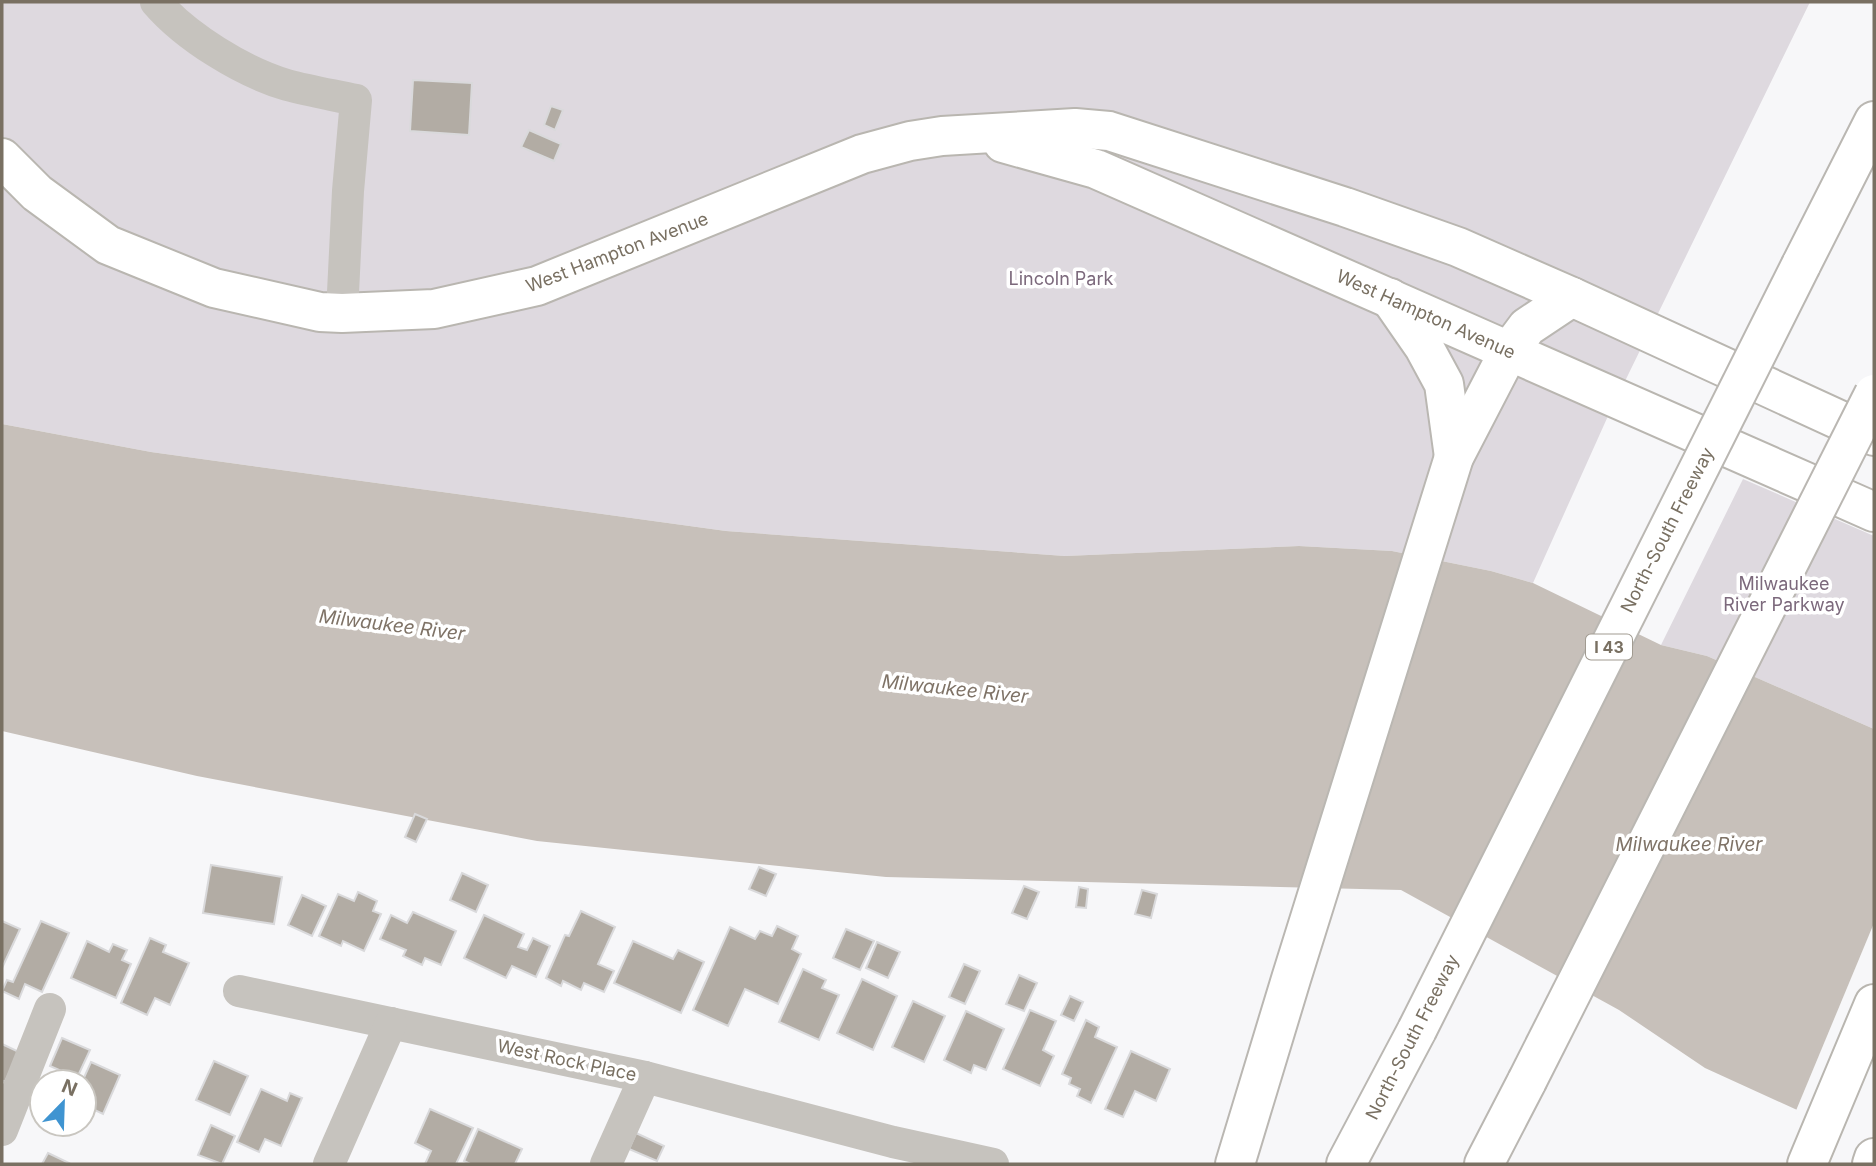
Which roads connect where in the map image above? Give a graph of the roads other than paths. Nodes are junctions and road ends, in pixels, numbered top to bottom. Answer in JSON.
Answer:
{"nodes":[{"id":1,"x":156,"y":2,"type":"edge"},
{"id":2,"x":1874,"y":121,"type":"edge"},
{"id":3,"x":970,"y":135,"type":"junction"},
{"id":4,"x":2,"y":158,"type":"edge"},
{"id":5,"x":1572,"y":297,"type":"junction"},
{"id":6,"x":1390,"y":298,"type":"junction"},
{"id":7,"x":342,"y":313,"type":"junction"},
{"id":8,"x":1509,"y":351,"type":"junction"},
{"id":9,"x":1874,"y":394,"type":"edge"},
{"id":10,"x":1874,"y":436,"type":"edge"},
{"id":11,"x":1450,"y":469,"type":"junction"},
{"id":12,"x":1874,"y":512,"type":"edge"},
{"id":13,"x":239,"y":991,"type":"dead end"},
{"id":14,"x":1874,"y":1004,"type":"edge"},
{"id":15,"x":50,"y":1009,"type":"dead end"},
{"id":16,"x":391,"y":1023,"type":"junction"},
{"id":17,"x":645,"y":1077,"type":"junction"},
{"id":18,"x":2,"y":1130,"type":"edge"},
{"id":19,"x":1812,"y":1152,"type":"edge"},
{"id":20,"x":888,"y":1153,"type":"edge"},
{"id":21,"x":1874,"y":1158,"type":"edge"},
{"id":22,"x":329,"y":1164,"type":"edge"},
{"id":23,"x":606,"y":1164,"type":"edge"},
{"id":24,"x":993,"y":1164,"type":"edge"},
{"id":25,"x":1235,"y":1164,"type":"edge"},
{"id":26,"x":1346,"y":1164,"type":"edge"},
{"id":27,"x":1484,"y":1164,"type":"edge"},
{"id":28,"x":1872,"y":1164,"type":"edge"}],
"edges":[{"from":1,"to":7,"type":"street"},
{"from":2,"to":26,"type":"main road","name":"North-South Freeway","number":"I 43","bridge":true},
{"from":3,"to":5,"type":"main road","name":"West Hampton Avenue"},
{"from":3,"to":6,"type":"main road","name":"West Hampton Avenue"},
{"from":3,"to":7,"type":"main road","name":"West Hampton Avenue"},
{"from":4,"to":7,"type":"main road","name":"West Hampton Avenue"},
{"from":5,"to":8,"type":"main road"},
{"from":5,"to":10,"type":"main road","name":"West Hampton Avenue"},
{"from":6,"to":8,"type":"main road","name":"West Hampton Avenue"},
{"from":6,"to":11,"type":"main road"},
{"from":8,"to":11,"type":"main road"},
{"from":8,"to":12,"type":"main road","name":"West Hampton Avenue"},
{"from":9,"to":27,"type":"main road","bridge":true},
{"from":11,"to":25,"type":"main road"},
{"from":13,"to":16,"type":"street","name":"West Rock Place"},
{"from":14,"to":19,"type":"main road"},
{"from":15,"to":18,"type":"street"},
{"from":16,"to":17,"type":"street","name":"West Rock Place"},
{"from":16,"to":22,"type":"street"},
{"from":17,"to":20,"type":"street","name":"West Rock Place"},
{"from":17,"to":23,"type":"street"},
{"from":20,"to":24,"type":"street","name":"West Rock Place"},
{"from":21,"to":28,"type":"main road"}]}
